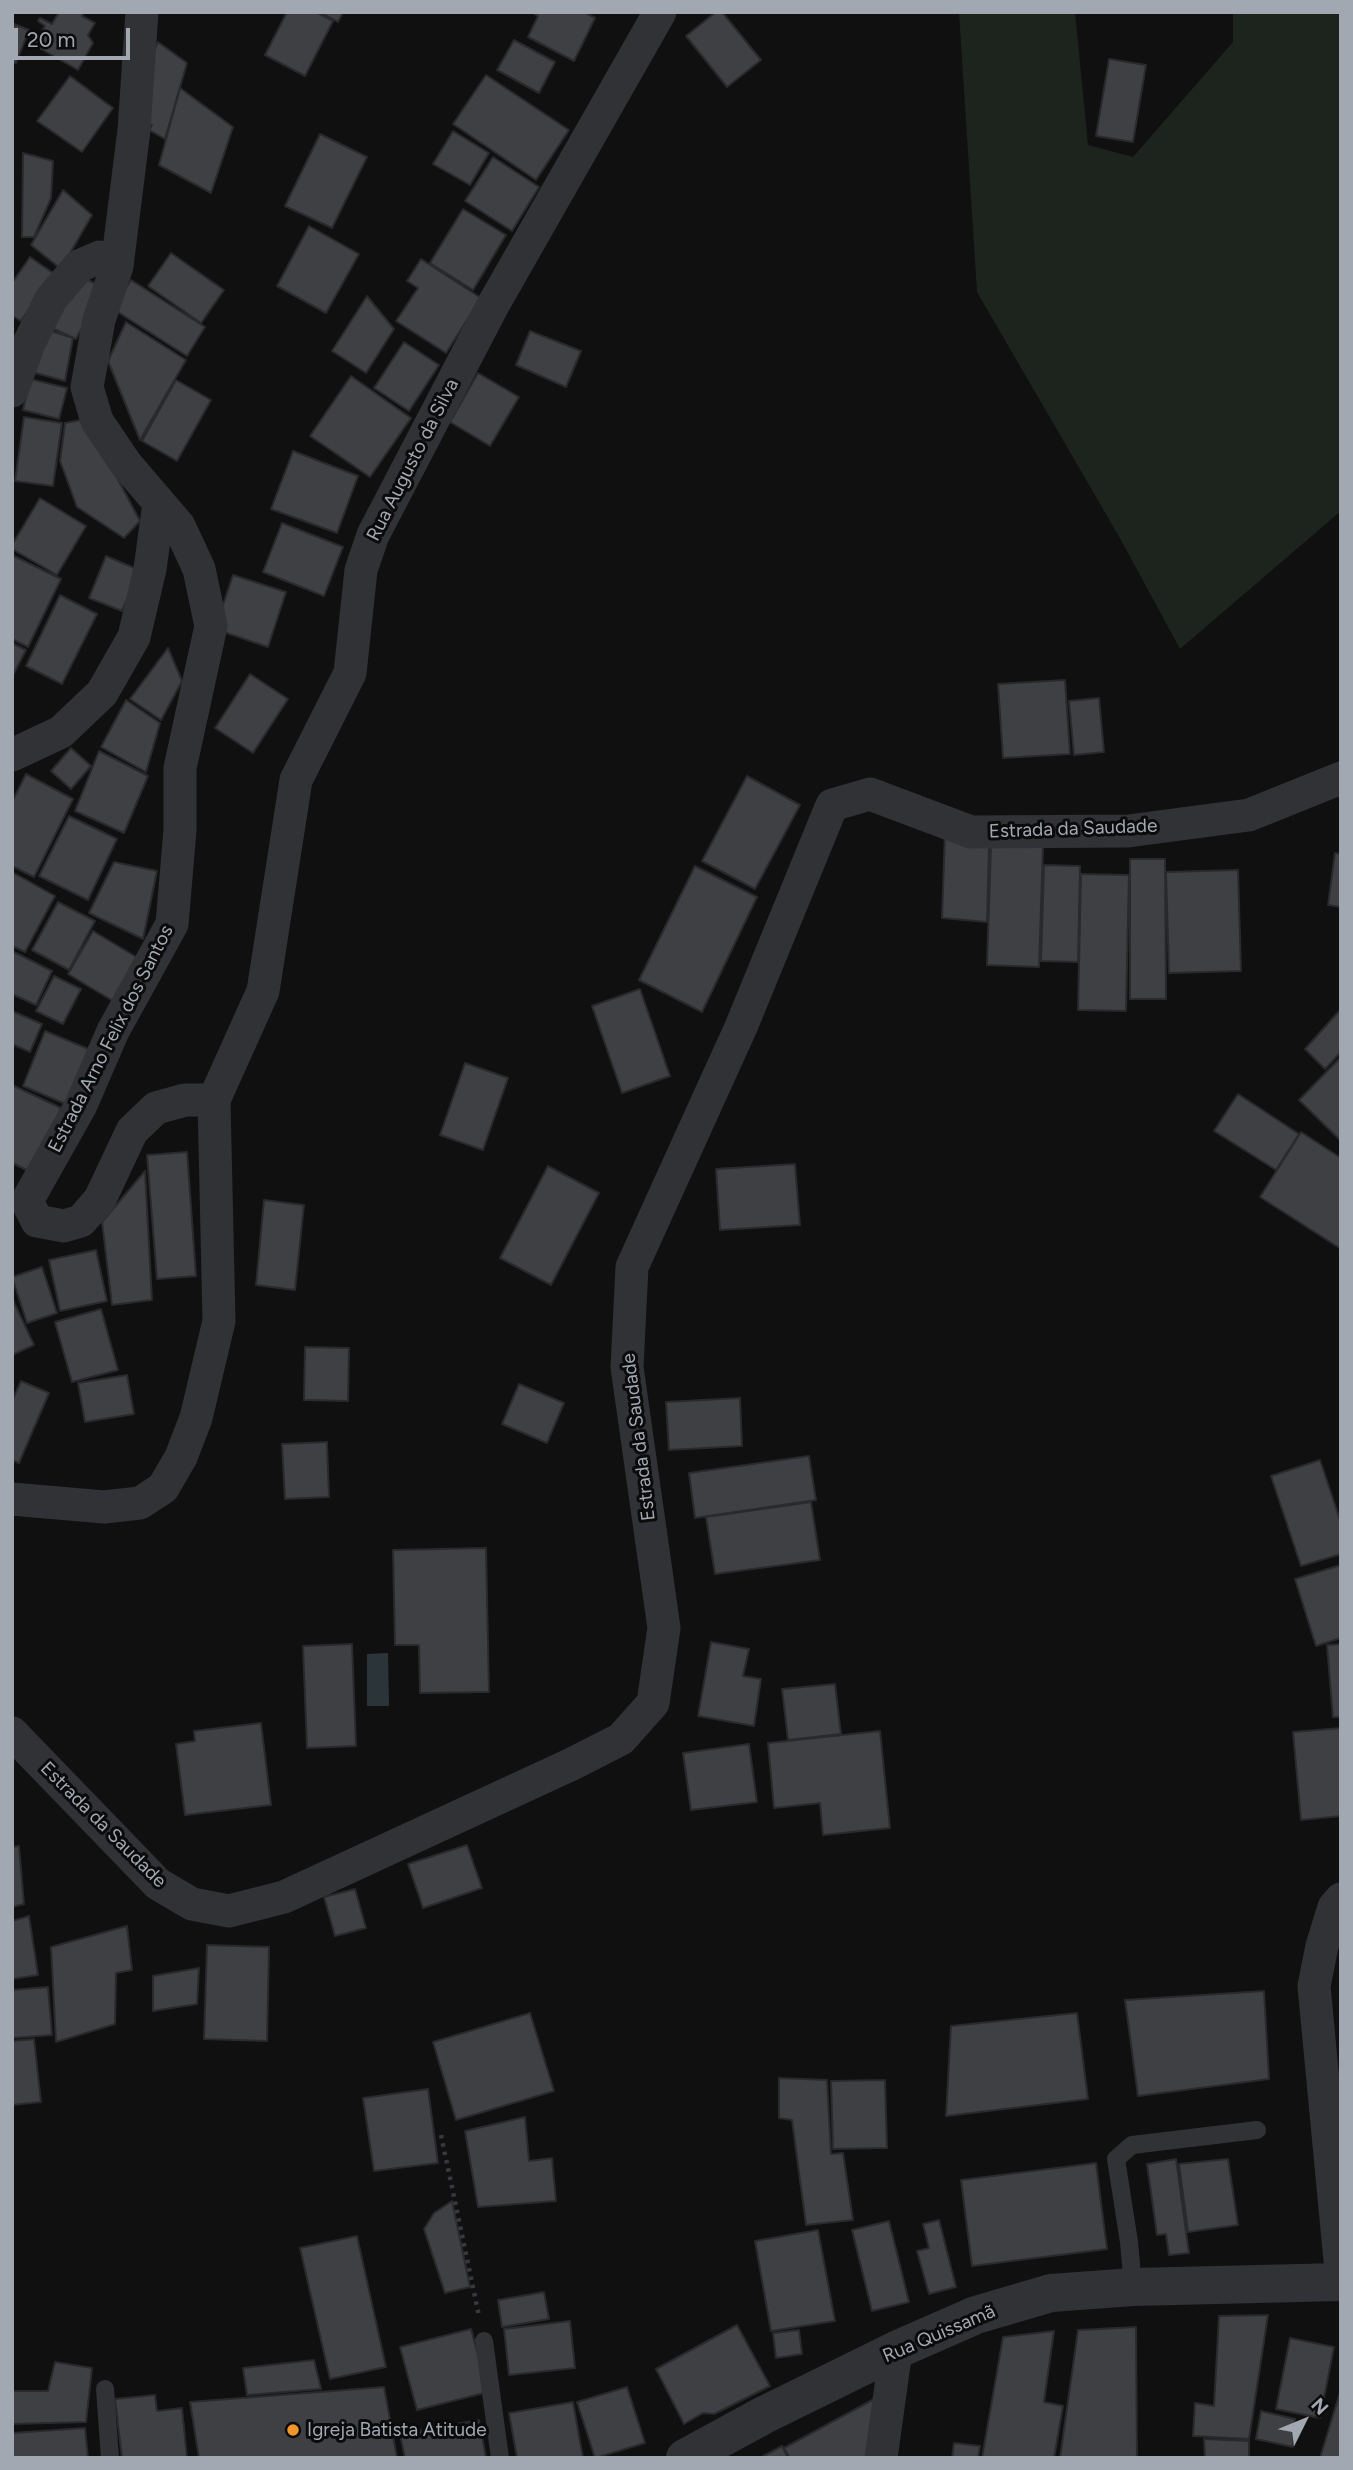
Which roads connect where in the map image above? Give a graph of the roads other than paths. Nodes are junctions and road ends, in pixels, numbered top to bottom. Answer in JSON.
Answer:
{"nodes":[{"id":1,"x":142,"y":12,"type":"edge"},
{"id":2,"x":660,"y":12,"type":"edge"},
{"id":3,"x":117,"y":267,"type":"junction"},
{"id":4,"x":12,"y":391,"type":"edge"},
{"id":5,"x":159,"y":503,"type":"junction"},
{"id":6,"x":12,"y":755,"type":"edge"},
{"id":7,"x":1341,"y":778,"type":"edge"},
{"id":8,"x":214,"y":1100,"type":"junction"},
{"id":9,"x":12,"y":1499,"type":"edge"},
{"id":10,"x":12,"y":1733,"type":"edge"},
{"id":11,"x":1341,"y":1899,"type":"edge"},
{"id":12,"x":1331,"y":1944,"type":"edge"},
{"id":13,"x":1257,"y":2130,"type":"dead end"},
{"id":14,"x":1341,"y":2271,"type":"edge"},
{"id":15,"x":1341,"y":2282,"type":"edge"},
{"id":16,"x":1133,"y":2287,"type":"junction"},
{"id":17,"x":484,"y":2341,"type":"road end"},
{"id":18,"x":896,"y":2350,"type":"junction"},
{"id":19,"x":105,"y":2389,"type":"dead end"},
{"id":20,"x":110,"y":2458,"type":"edge"},
{"id":21,"x":500,"y":2458,"type":"edge"},
{"id":22,"x":685,"y":2458,"type":"edge"},
{"id":23,"x":881,"y":2458,"type":"edge"}],
"edges":[{"from":1,"to":3,"type":"street","name":"Estrada Arno Felix dos Santos"},
{"from":2,"to":8,"type":"street","name":"Rua Augusto da Silva"},
{"from":3,"to":4,"type":"street"},
{"from":3,"to":5,"type":"street","name":"Estrada Arno Felix dos Santos"},
{"from":5,"to":6,"type":"street"},
{"from":5,"to":8,"type":"street","name":"Estrada Arno Felix dos Santos"},
{"from":7,"to":10,"type":"street","name":"Estrada da Saudade"},
{"from":8,"to":9,"type":"street"},
{"from":11,"to":12,"type":"street"},
{"from":12,"to":14,"type":"street"},
{"from":13,"to":16,"type":"lane"},
{"from":15,"to":16,"type":"street","name":"Rua Quissamã"},
{"from":16,"to":18,"type":"street","name":"Rua Quissamã"},
{"from":17,"to":21,"type":"lane"},
{"from":18,"to":22,"type":"street","name":"Rua Quissamã"},
{"from":18,"to":23,"type":"street"},
{"from":19,"to":20,"type":"lane"}]}
